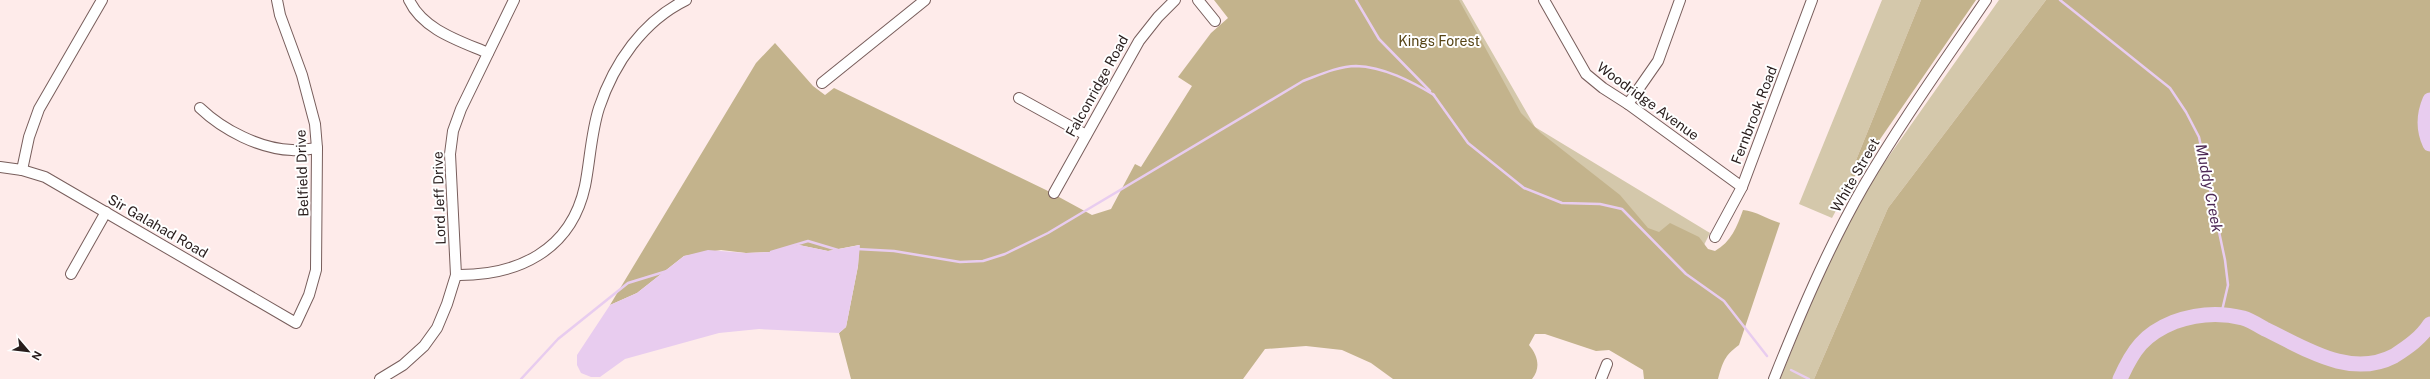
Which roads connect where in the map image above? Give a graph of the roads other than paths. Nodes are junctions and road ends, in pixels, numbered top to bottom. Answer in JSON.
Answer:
{"nodes":[{"id":1,"x":102,"y":0,"type":"edge"},
{"id":2,"x":277,"y":0,"type":"edge"},
{"id":3,"x":409,"y":0,"type":"edge"},
{"id":4,"x":514,"y":0,"type":"edge"},
{"id":5,"x":686,"y":0,"type":"edge"},
{"id":6,"x":926,"y":0,"type":"edge"},
{"id":7,"x":1175,"y":0,"type":"edge"},
{"id":8,"x":1198,"y":0,"type":"edge"},
{"id":9,"x":1544,"y":0,"type":"edge"},
{"id":10,"x":1680,"y":0,"type":"edge"},
{"id":11,"x":1812,"y":0,"type":"edge"},
{"id":12,"x":1986,"y":0,"type":"edge"},
{"id":13,"x":1215,"y":20,"type":"dead end"},
{"id":14,"x":488,"y":54,"type":"junction"},
{"id":15,"x":822,"y":84,"type":"dead end"},
{"id":16,"x":1019,"y":98,"type":"dead end"},
{"id":17,"x":1628,"y":104,"type":"junction"},
{"id":18,"x":200,"y":108,"type":"dead end"},
{"id":19,"x":1086,"y":135,"type":"junction"},
{"id":20,"x":317,"y":148,"type":"junction"},
{"id":21,"x":0,"y":167,"type":"edge"},
{"id":22,"x":22,"y":170,"type":"junction"},
{"id":23,"x":1742,"y":187,"type":"junction"},
{"id":24,"x":1054,"y":193,"type":"dead end"},
{"id":25,"x":106,"y":212,"type":"junction"},
{"id":26,"x":1715,"y":237,"type":"dead end"},
{"id":27,"x":70,"y":274,"type":"dead end"},
{"id":28,"x":456,"y":275,"type":"junction"},
{"id":29,"x":296,"y":323,"type":"joint"},
{"id":30,"x":1607,"y":364,"type":"dead end"},
{"id":31,"x":380,"y":379,"type":"edge"},
{"id":32,"x":1601,"y":379,"type":"edge"},
{"id":33,"x":1774,"y":379,"type":"edge"}],
"edges":[{"from":1,"to":22,"type":"street"},
{"from":2,"to":20,"type":"street","name":"Belfield Drive"},
{"from":3,"to":14,"type":"street"},
{"from":4,"to":14,"type":"street","name":"Lord Jeff Drive"},
{"from":5,"to":28,"type":"street"},
{"from":6,"to":15,"type":"street"},
{"from":7,"to":19,"type":"street","name":"Falconridge Road"},
{"from":8,"to":13,"type":"street"},
{"from":9,"to":17,"type":"street","name":"Woodridge Avenue"},
{"from":10,"to":17,"type":"street"},
{"from":11,"to":23,"type":"street","name":"Fernbrook Road"},
{"from":12,"to":33,"type":"street","name":"White Street"},
{"from":14,"to":28,"type":"street","name":"Lord Jeff Drive"},
{"from":16,"to":19,"type":"street"},
{"from":17,"to":23,"type":"street","name":"Woodridge Avenue"},
{"from":18,"to":20,"type":"street"},
{"from":19,"to":24,"type":"street","name":"Falconridge Road"},
{"from":20,"to":29,"type":"street","name":"Belfield Drive"},
{"from":21,"to":22,"type":"street","name":"Sir Galahad Road"},
{"from":22,"to":25,"type":"street","name":"Sir Galahad Road"},
{"from":23,"to":26,"type":"street","name":"Fernbrook Road"},
{"from":25,"to":27,"type":"street"},
{"from":25,"to":29,"type":"street","name":"Sir Galahad Road"},
{"from":28,"to":31,"type":"street","name":"Lord Jeff Drive"},
{"from":30,"to":32,"type":"street"}]}
